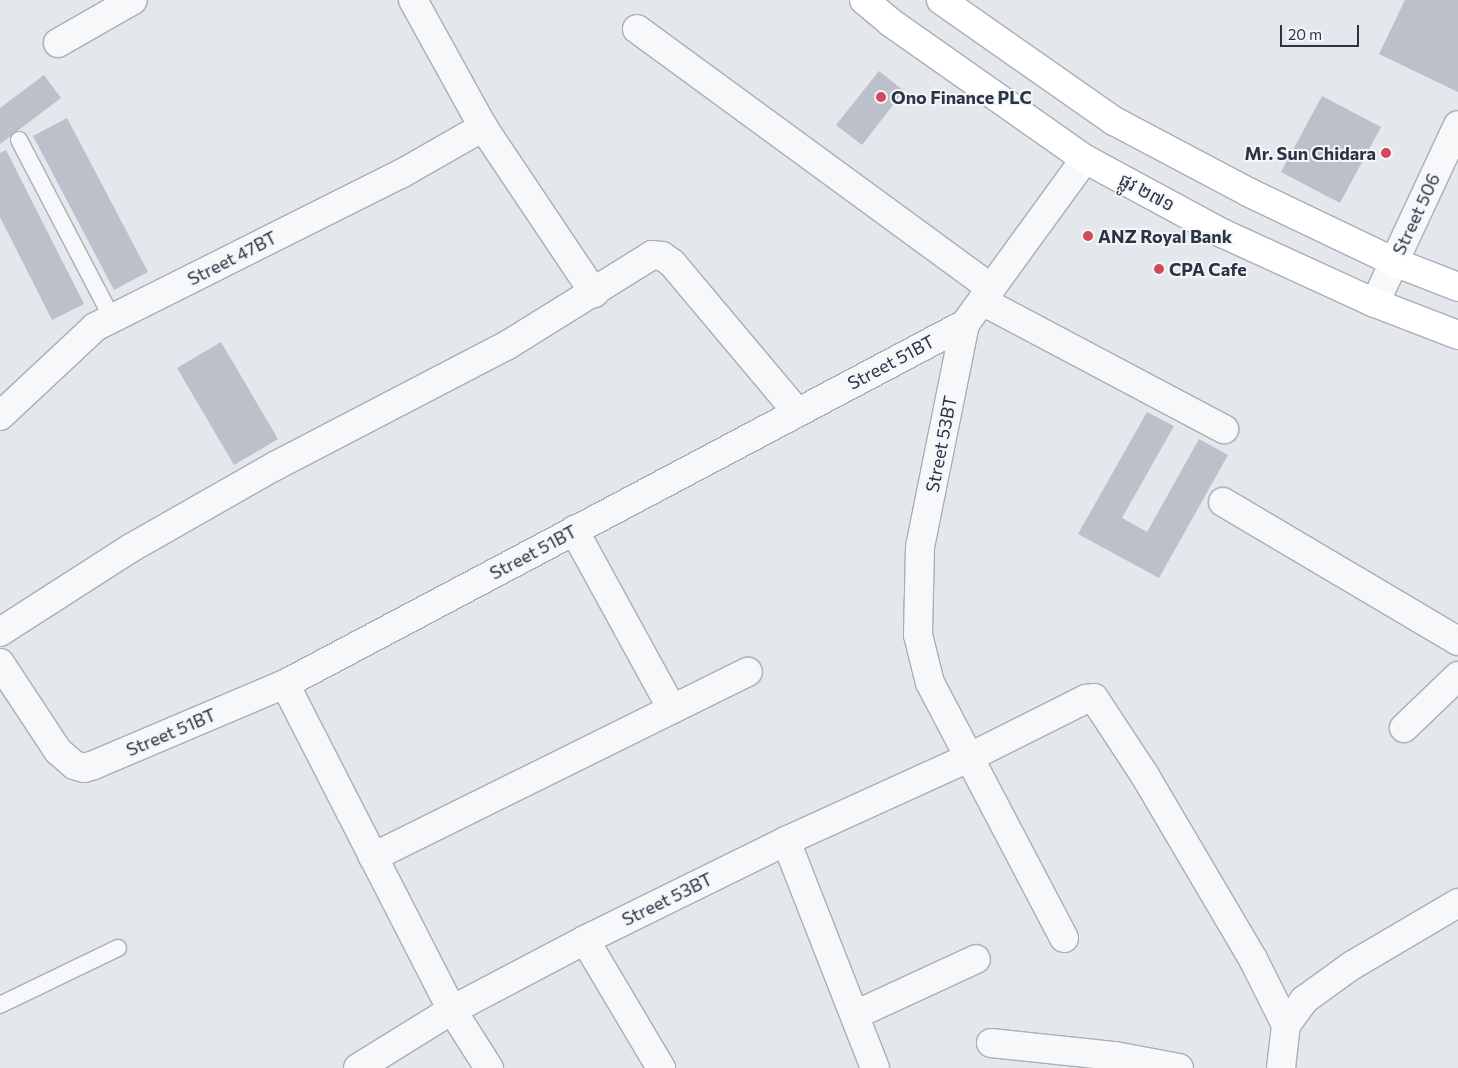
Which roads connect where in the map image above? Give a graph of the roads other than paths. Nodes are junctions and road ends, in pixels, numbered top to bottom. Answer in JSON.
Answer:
{"nodes":[{"id":1,"x":133,"y":0,"type":"edge"},
{"id":2,"x":413,"y":0,"type":"edge"},
{"id":3,"x":864,"y":0,"type":"edge"},
{"id":4,"x":941,"y":0,"type":"edge"},
{"id":5,"x":637,"y":28,"type":"dead end"},
{"id":6,"x":58,"y":43,"type":"dead end"},
{"id":7,"x":1458,"y":125,"type":"edge"},
{"id":8,"x":483,"y":127,"type":"junction"},
{"id":9,"x":19,"y":140,"type":"dead end"},
{"id":10,"x":1085,"y":158,"type":"junction"},
{"id":11,"x":1394,"y":262,"type":"junction"},
{"id":12,"x":1458,"y":287,"type":"edge"},
{"id":13,"x":594,"y":293,"type":"junction"},
{"id":14,"x":986,"y":294,"type":"junction"},
{"id":15,"x":1375,"y":303,"type":"junction"},
{"id":16,"x":112,"y":318,"type":"junction"},
{"id":17,"x":965,"y":324,"type":"junction"},
{"id":18,"x":1458,"y":335,"type":"edge"},
{"id":19,"x":797,"y":412,"type":"junction"},
{"id":20,"x":0,"y":416,"type":"edge"},
{"id":21,"x":1224,"y":429,"type":"dead end"},
{"id":22,"x":1223,"y":502,"type":"dead end"},
{"id":23,"x":574,"y":530,"type":"junction"},
{"id":24,"x":0,"y":632,"type":"edge"},
{"id":25,"x":1458,"y":641,"type":"edge"},
{"id":26,"x":0,"y":662,"type":"edge"},
{"id":27,"x":748,"y":672,"type":"dead end"},
{"id":28,"x":1458,"y":676,"type":"edge"},
{"id":29,"x":285,"y":684,"type":"junction"},
{"id":30,"x":672,"y":709,"type":"junction"},
{"id":31,"x":1404,"y":728,"type":"dead end"},
{"id":32,"x":970,"y":758,"type":"junction"},
{"id":33,"x":786,"y":841,"type":"junction"},
{"id":34,"x":373,"y":857,"type":"junction"},
{"id":35,"x":1458,"y":903,"type":"edge"},
{"id":36,"x":1064,"y":938,"type":"dead end"},
{"id":37,"x":585,"y":940,"type":"junction"},
{"id":38,"x":118,"y":948,"type":"dead end"},
{"id":39,"x":976,"y":959,"type":"dead end"},
{"id":40,"x":0,"y":1005,"type":"edge"},
{"id":41,"x":452,"y":1010,"type":"junction"},
{"id":42,"x":855,"y":1015,"type":"junction"},
{"id":43,"x":1286,"y":1025,"type":"junction"},
{"id":44,"x":991,"y":1042,"type":"dead end"},
{"id":45,"x":365,"y":1062,"type":"edge"},
{"id":46,"x":489,"y":1068,"type":"edge"},
{"id":47,"x":661,"y":1068,"type":"edge"},
{"id":48,"x":875,"y":1068,"type":"edge"},
{"id":49,"x":1178,"y":1068,"type":"edge"},
{"id":50,"x":1281,"y":1068,"type":"edge"}],
"edges":[{"from":1,"to":6,"type":"street"},
{"from":2,"to":8,"type":"street"},
{"from":3,"to":10,"type":"main road","name":"ផ្លូវ ២៧១"},
{"from":4,"to":11,"type":"main road"},
{"from":5,"to":14,"type":"street"},
{"from":7,"to":11,"type":"street","name":"Street 506"},
{"from":8,"to":13,"type":"street"},
{"from":8,"to":16,"type":"street","name":"Street 47BT"},
{"from":9,"to":16,"type":"lane"},
{"from":10,"to":14,"type":"street","name":"Street 53BT"},
{"from":10,"to":15,"type":"main road","name":"ផ្លូវ ២៧១"},
{"from":11,"to":12,"type":"main road"},
{"from":11,"to":15,"type":"street","name":"Street 506"},
{"from":13,"to":19,"type":"street"},
{"from":13,"to":24,"type":"street"},
{"from":14,"to":17,"type":"street","name":"Street 53BT"},
{"from":14,"to":21,"type":"street"},
{"from":15,"to":18,"type":"main road","name":"ផ្លូវ ២៧១"},
{"from":16,"to":20,"type":"street","name":"Street 47BT"},
{"from":17,"to":19,"type":"street","name":"Street 51BT"},
{"from":17,"to":32,"type":"street","name":"Street 53BT"},
{"from":19,"to":23,"type":"street","name":"Street 51BT"},
{"from":22,"to":25,"type":"street"},
{"from":23,"to":29,"type":"street","name":"Street 51BT"},
{"from":23,"to":30,"type":"street"},
{"from":26,"to":29,"type":"street","name":"Street 51BT"},
{"from":27,"to":30,"type":"street"},
{"from":28,"to":31,"type":"street"},
{"from":29,"to":34,"type":"street"},
{"from":30,"to":34,"type":"street"},
{"from":32,"to":33,"type":"street","name":"Street 53BT"},
{"from":32,"to":36,"type":"street"},
{"from":32,"to":43,"type":"street","name":"Street 53BT"},
{"from":33,"to":37,"type":"street","name":"Street 53BT"},
{"from":33,"to":42,"type":"street"},
{"from":34,"to":41,"type":"street"},
{"from":35,"to":43,"type":"street"},
{"from":37,"to":41,"type":"street","name":"Street 53BT"},
{"from":37,"to":47,"type":"street"},
{"from":38,"to":40,"type":"lane"},
{"from":39,"to":42,"type":"street"},
{"from":41,"to":45,"type":"street","name":"Street 53BT"},
{"from":41,"to":46,"type":"street"},
{"from":42,"to":48,"type":"street"},
{"from":43,"to":50,"type":"street"},
{"from":44,"to":49,"type":"street"}]}
